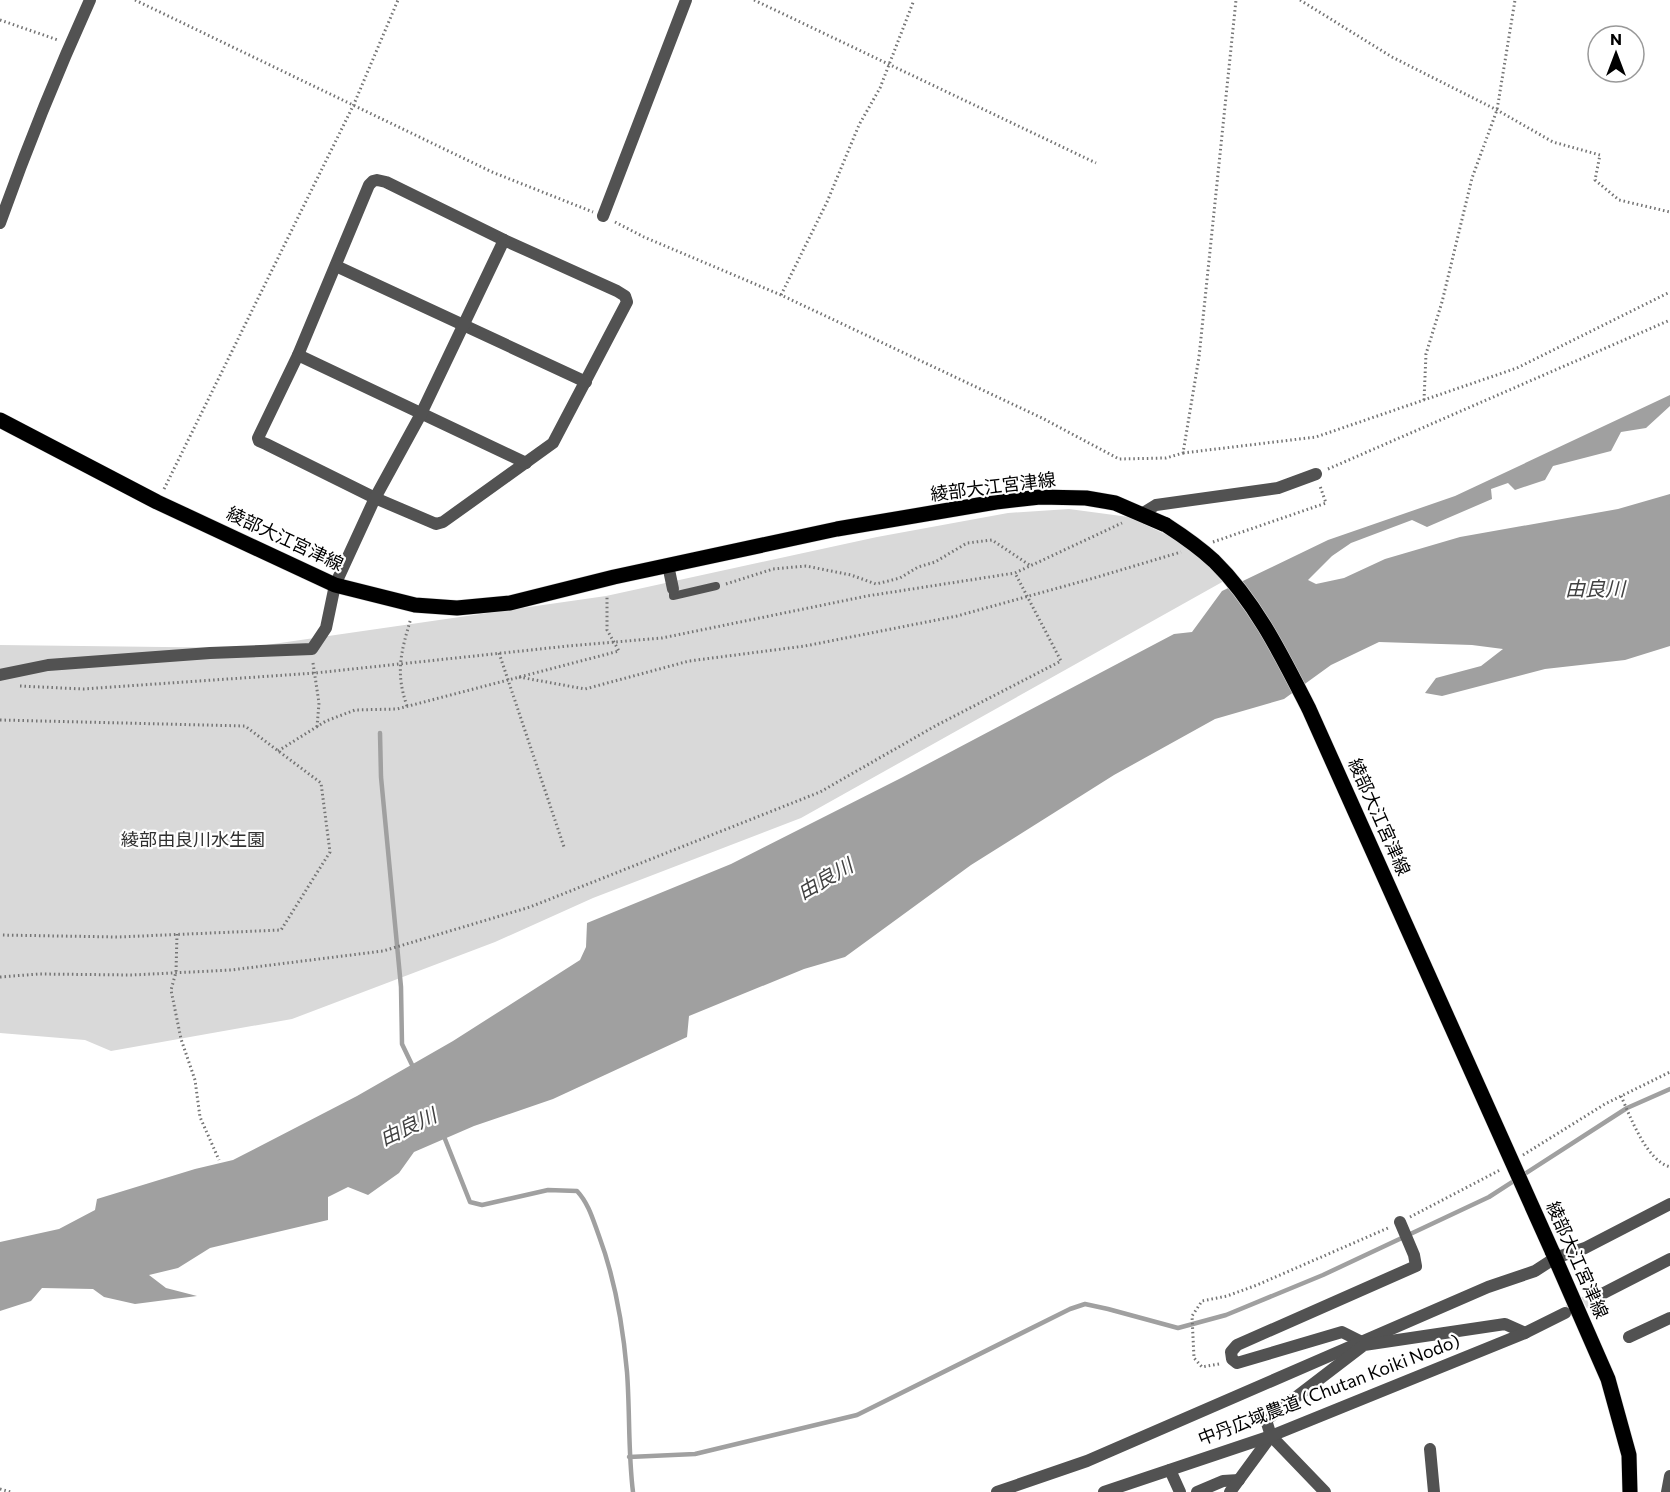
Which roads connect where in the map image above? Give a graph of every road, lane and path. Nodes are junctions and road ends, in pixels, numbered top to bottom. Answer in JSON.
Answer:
{"nodes":[{"id":1,"x":90,"y":0,"type":"edge"},
{"id":2,"x":135,"y":0,"type":"edge"},
{"id":3,"x":398,"y":0,"type":"edge"},
{"id":4,"x":686,"y":0,"type":"edge"},
{"id":5,"x":754,"y":0,"type":"edge"},
{"id":6,"x":914,"y":0,"type":"edge"},
{"id":7,"x":1236,"y":0,"type":"edge"},
{"id":8,"x":1300,"y":0,"type":"edge"},
{"id":9,"x":1515,"y":0,"type":"edge"},
{"id":10,"x":0,"y":21,"type":"edge"},
{"id":11,"x":70,"y":44,"type":"junction"},
{"id":12,"x":889,"y":64,"type":"junction"},
{"id":13,"x":354,"y":104,"type":"junction"},
{"id":14,"x":1497,"y":110,"type":"junction"},
{"id":15,"x":1096,"y":163,"type":"dead end"},
{"id":16,"x":1670,"y":212,"type":"edge"},
{"id":17,"x":603,"y":216,"type":"junction"},
{"id":18,"x":0,"y":223,"type":"edge"},
{"id":19,"x":504,"y":240,"type":"junction"},
{"id":20,"x":336,"y":266,"type":"junction"},
{"id":21,"x":1670,"y":292,"type":"edge"},
{"id":22,"x":781,"y":295,"type":"junction"},
{"id":23,"x":1670,"y":320,"type":"edge"},
{"id":24,"x":463,"y":325,"type":"junction"},
{"id":25,"x":298,"y":355,"type":"junction"},
{"id":26,"x":586,"y":382,"type":"junction"},
{"id":27,"x":1424,"y":400,"type":"junction"},
{"id":28,"x":422,"y":414,"type":"junction"},
{"id":29,"x":0,"y":420,"type":"edge"},
{"id":30,"x":1183,"y":453,"type":"junction"},
{"id":31,"x":526,"y":463,"type":"junction"},
{"id":32,"x":1316,"y":474,"type":"junction"},
{"id":33,"x":375,"y":498,"type":"junction"},
{"id":34,"x":157,"y":502,"type":"junction"},
{"id":35,"x":1143,"y":513,"type":"junction"},
{"id":36,"x":1213,"y":542,"type":"dead end"},
{"id":37,"x":1190,"y":549,"type":"dead end"},
{"id":38,"x":668,"y":565,"type":"junction"},
{"id":39,"x":1031,"y":566,"type":"junction"},
{"id":40,"x":1015,"y":573,"type":"junction"},
{"id":41,"x":614,"y":577,"type":"junction"},
{"id":42,"x":335,"y":585,"type":"junction"},
{"id":43,"x":716,"y":586,"type":"joint"},
{"id":44,"x":673,"y":589,"type":"joint"},
{"id":45,"x":416,"y":605,"type":"junction"},
{"id":46,"x":614,"y":642,"type":"junction"},
{"id":47,"x":312,"y":649,"type":"junction"},
{"id":48,"x":499,"y":653,"type":"junction"},
{"id":49,"x":401,"y":664,"type":"junction"},
{"id":50,"x":315,"y":673,"type":"junction"},
{"id":51,"x":0,"y":675,"type":"edge"},
{"id":52,"x":519,"y":677,"type":"junction"},
{"id":53,"x":508,"y":680,"type":"junction"},
{"id":54,"x":12,"y":685,"type":"dead end"},
{"id":55,"x":407,"y":706,"type":"junction"},
{"id":56,"x":0,"y":720,"type":"edge"},
{"id":57,"x":317,"y":727,"type":"junction"},
{"id":58,"x":278,"y":751,"type":"junction"},
{"id":59,"x":564,"y":847,"type":"dead end"},
{"id":60,"x":177,"y":934,"type":"junction"},
{"id":61,"x":0,"y":935,"type":"edge"},
{"id":62,"x":0,"y":977,"type":"edge"},
{"id":63,"x":1621,"y":1096,"type":"dead end"},
{"id":64,"x":219,"y":1160,"type":"dead end"},
{"id":65,"x":1670,"y":1167,"type":"edge"},
{"id":66,"x":1670,"y":1204,"type":"edge"},
{"id":67,"x":1400,"y":1222,"type":"dead end"},
{"id":68,"x":1553,"y":1255,"type":"junction"},
{"id":69,"x":1670,"y":1259,"type":"edge"},
{"id":70,"x":1598,"y":1296,"type":"tunnel mouth"},
{"id":71,"x":1565,"y":1312,"type":"tunnel mouth"},
{"id":72,"x":1670,"y":1318,"type":"edge"},
{"id":73,"x":1525,"y":1333,"type":"junction"},
{"id":74,"x":1629,"y":1337,"type":"dead end"},
{"id":75,"x":1364,"y":1343,"type":"junction"},
{"id":76,"x":1271,"y":1436,"type":"junction"},
{"id":77,"x":1430,"y":1449,"type":"dead end"},
{"id":78,"x":1170,"y":1470,"type":"junction"},
{"id":79,"x":1670,"y":1476,"type":"edge"},
{"id":80,"x":1239,"y":1480,"type":"junction"},
{"id":81,"x":0,"y":1489,"type":"edge"},
{"id":82,"x":11,"y":1492,"type":"edge"},
{"id":83,"x":997,"y":1492,"type":"edge"},
{"id":84,"x":1104,"y":1492,"type":"edge"},
{"id":85,"x":1180,"y":1492,"type":"edge"},
{"id":86,"x":1197,"y":1492,"type":"edge"},
{"id":87,"x":1230,"y":1492,"type":"edge"},
{"id":88,"x":1325,"y":1492,"type":"edge"},
{"id":89,"x":1434,"y":1492,"type":"edge"},
{"id":90,"x":1630,"y":1492,"type":"edge"},
{"id":91,"x":1667,"y":1492,"type":"edge"}],
"edges":[{"from":1,"to":11,"type":"street"},
{"from":2,"to":13,"type":"path"},
{"from":3,"to":13,"type":"path"},
{"from":4,"to":17,"type":"street"},
{"from":5,"to":12,"type":"path"},
{"from":6,"to":12,"type":"path"},
{"from":7,"to":30,"type":"path"},
{"from":8,"to":14,"type":"path"},
{"from":9,"to":14,"type":"path"},
{"from":10,"to":11,"type":"path"},
{"from":11,"to":18,"type":"street"},
{"from":12,"to":15,"type":"path"},
{"from":12,"to":22,"type":"path"},
{"from":13,"to":17,"type":"path"},
{"from":13,"to":34,"type":"path"},
{"from":14,"to":16,"type":"path"},
{"from":14,"to":27,"type":"path"},
{"from":17,"to":22,"type":"path"},
{"from":19,"to":20,"type":"street"},
{"from":19,"to":24,"type":"street"},
{"from":19,"to":26,"type":"street"},
{"from":20,"to":24,"type":"street"},
{"from":20,"to":25,"type":"street"},
{"from":21,"to":27,"type":"path"},
{"from":22,"to":30,"type":"path"},
{"from":23,"to":32,"type":"path"},
{"from":24,"to":26,"type":"street"},
{"from":24,"to":28,"type":"street"},
{"from":25,"to":28,"type":"street"},
{"from":25,"to":33,"type":"street"},
{"from":26,"to":31,"type":"street"},
{"from":27,"to":30,"type":"path"},
{"from":28,"to":31,"type":"street"},
{"from":28,"to":33,"type":"street"},
{"from":29,"to":34,"type":"main road","name":"綾部大江宮津線"},
{"from":31,"to":33,"type":"street"},
{"from":32,"to":35,"type":"street"},
{"from":32,"to":36,"type":"path"},
{"from":33,"to":42,"type":"street"},
{"from":34,"to":42,"type":"main road","name":"綾部大江宮津線"},
{"from":35,"to":38,"type":"main road","name":"綾部大江宮津線"},
{"from":35,"to":39,"type":"path"},
{"from":35,"to":68,"type":"main road","name":"綾部大江宮津線","bridge":true},
{"from":37,"to":52,"type":"path"},
{"from":38,"to":41,"type":"main road","name":"綾部大江宮津線"},
{"from":38,"to":44,"type":"street"},
{"from":39,"to":40,"type":"path"},
{"from":39,"to":43,"type":"path"},
{"from":40,"to":46,"type":"path"},
{"from":40,"to":62,"type":"path"},
{"from":41,"to":45,"type":"main road","name":"綾部大江宮津線"},
{"from":41,"to":46,"type":"path"},
{"from":42,"to":45,"type":"main road","name":"綾部大江宮津線"},
{"from":42,"to":47,"type":"street"},
{"from":43,"to":44,"type":"lane"},
{"from":45,"to":49,"type":"path"},
{"from":46,"to":48,"type":"path"},
{"from":46,"to":52,"type":"path"},
{"from":47,"to":50,"type":"path"},
{"from":47,"to":51,"type":"street"},
{"from":48,"to":49,"type":"path"},
{"from":48,"to":53,"type":"path"},
{"from":49,"to":50,"type":"path"},
{"from":49,"to":55,"type":"path"},
{"from":50,"to":54,"type":"path"},
{"from":50,"to":57,"type":"path"},
{"from":52,"to":53,"type":"path"},
{"from":53,"to":55,"type":"path"},
{"from":53,"to":59,"type":"path"},
{"from":55,"to":57,"type":"path"},
{"from":56,"to":58,"type":"path"},
{"from":57,"to":58,"type":"path"},
{"from":58,"to":60,"type":"path"},
{"from":60,"to":61,"type":"path"},
{"from":60,"to":64,"type":"path"},
{"from":63,"to":65,"type":"path"},
{"from":66,"to":68,"type":"street"},
{"from":67,"to":75,"type":"street"},
{"from":68,"to":75,"type":"street"},
{"from":68,"to":90,"type":"main road","name":"綾部大江宮津線"},
{"from":69,"to":70,"type":"street"},
{"from":71,"to":73,"type":"street","name":"中丹広域農道 (Chutan Koiki Nodo)"},
{"from":72,"to":74,"type":"street"},
{"from":73,"to":75,"type":"street"},
{"from":73,"to":76,"type":"street","name":"中丹広域農道 (Chutan Koiki Nodo)"},
{"from":75,"to":76,"type":"street"},
{"from":75,"to":83,"type":"street"},
{"from":76,"to":78,"type":"street","name":"中丹広域農道 (Chutan Koiki Nodo)"},
{"from":76,"to":80,"type":"street"},
{"from":76,"to":88,"type":"street"},
{"from":77,"to":89,"type":"street"},
{"from":78,"to":84,"type":"street","name":"中丹広域農道 (Chutan Koiki Nodo)"},
{"from":78,"to":85,"type":"street"},
{"from":79,"to":91,"type":"street"},
{"from":80,"to":86,"type":"street"},
{"from":80,"to":87,"type":"street"},
{"from":81,"to":82,"type":"path"}]}
